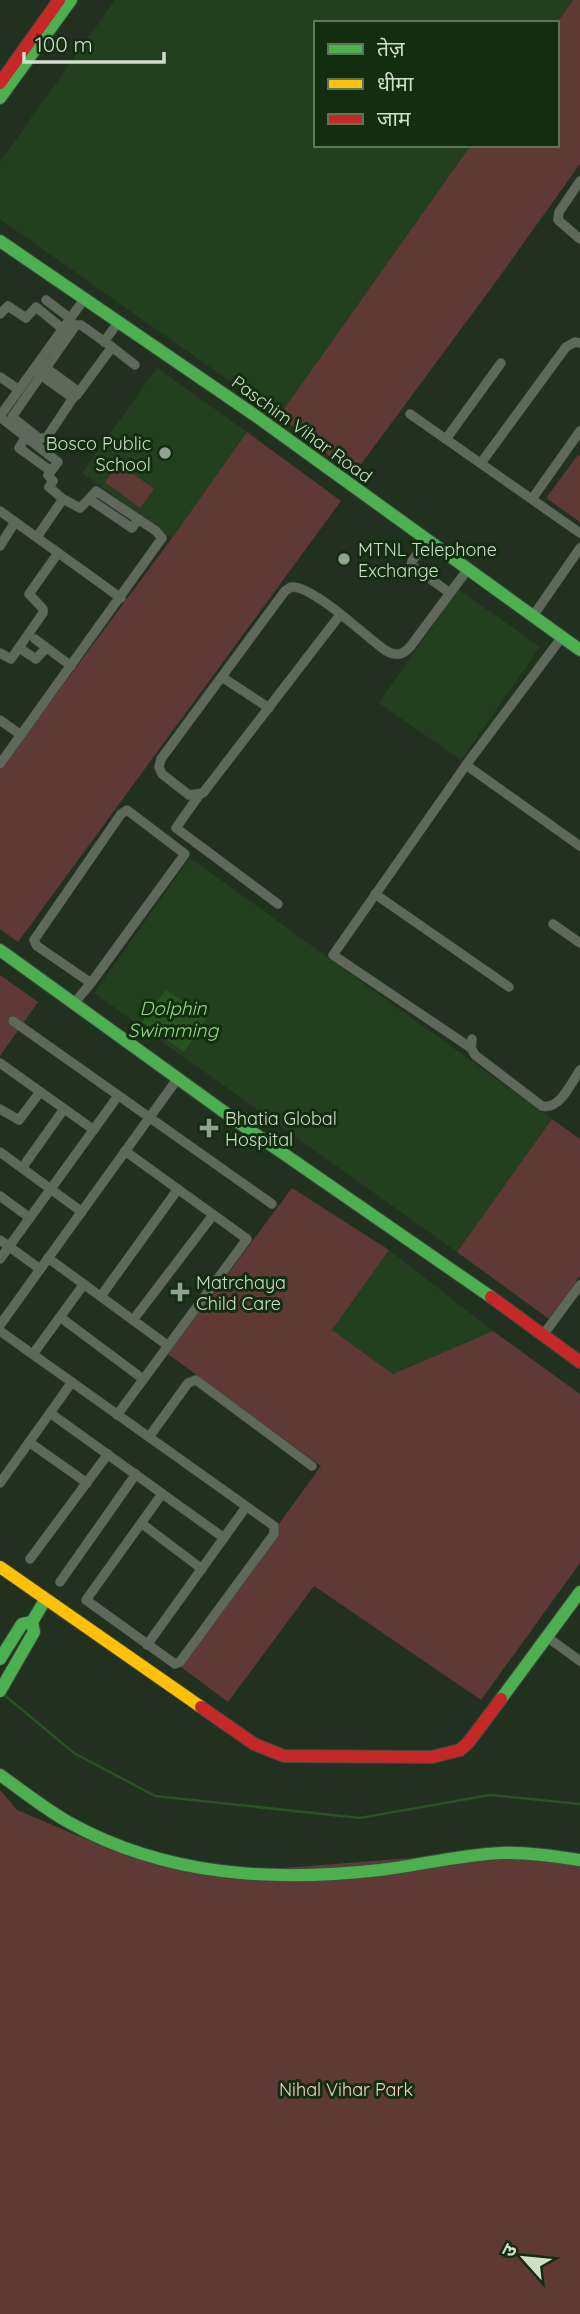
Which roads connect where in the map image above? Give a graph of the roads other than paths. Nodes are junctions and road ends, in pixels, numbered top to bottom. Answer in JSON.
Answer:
{"nodes":[{"id":1,"x":59,"y":0,"type":"edge"},
{"id":2,"x":71,"y":0,"type":"edge"},
{"id":3,"x":0,"y":83,"type":"edge"},
{"id":4,"x":0,"y":98,"type":"edge"},
{"id":5,"x":580,"y":181,"type":"edge"},
{"id":6,"x":580,"y":239,"type":"edge"},
{"id":7,"x":0,"y":241,"type":"edge"},
{"id":8,"x":85,"y":298,"type":"junction"},
{"id":9,"x":46,"y":300,"type":"dead end"},
{"id":10,"x":0,"y":314,"type":"edge"},
{"id":11,"x":71,"y":318,"type":"junction"},
{"id":12,"x":119,"y":321,"type":"junction"},
{"id":13,"x":63,"y":329,"type":"junction"},
{"id":14,"x":580,"y":343,"type":"edge"},
{"id":15,"x":108,"y":345,"type":"junction"},
{"id":16,"x":501,"y":363,"type":"dead end"},
{"id":17,"x":135,"y":365,"type":"dead end"},
{"id":18,"x":41,"y":370,"type":"junction"},
{"id":19,"x":0,"y":377,"type":"edge"},
{"id":20,"x":19,"y":390,"type":"junction"},
{"id":21,"x":76,"y":395,"type":"junction"},
{"id":22,"x":410,"y":414,"type":"dead end"},
{"id":23,"x":0,"y":416,"type":"edge"},
{"id":24,"x":580,"y":432,"type":"edge"},
{"id":25,"x":446,"y":439,"type":"junction"},
{"id":26,"x":576,"y":444,"type":"edge"},
{"id":27,"x":481,"y":463,"type":"junction"},
{"id":28,"x":63,"y":499,"type":"junction"},
{"id":29,"x":532,"y":499,"type":"junction"},
{"id":30,"x":0,"y":511,"type":"edge"},
{"id":31,"x":15,"y":522,"type":"junction"},
{"id":32,"x":580,"y":533,"type":"edge"},
{"id":33,"x":37,"y":537,"type":"junction"},
{"id":34,"x":428,"y":540,"type":"junction"},
{"id":35,"x":0,"y":545,"type":"edge"},
{"id":36,"x":580,"y":548,"type":"edge"},
{"id":37,"x":58,"y":552,"type":"junction"},
{"id":38,"x":468,"y":569,"type":"junction"},
{"id":39,"x":450,"y":593,"type":"junction"},
{"id":40,"x":121,"y":598,"type":"junction"},
{"id":41,"x":340,"y":615,"type":"junction"},
{"id":42,"x":533,"y":615,"type":"junction"},
{"id":43,"x":562,"y":637,"type":"junction"},
{"id":44,"x":35,"y":639,"type":"dead end"},
{"id":45,"x":19,"y":648,"type":"junction"},
{"id":46,"x":46,"y":648,"type":"junction"},
{"id":47,"x":580,"y":650,"type":"edge"},
{"id":48,"x":0,"y":653,"type":"edge"},
{"id":49,"x":71,"y":666,"type":"junction"},
{"id":50,"x":222,"y":677,"type":"junction"},
{"id":51,"x":270,"y":708,"type":"junction"},
{"id":52,"x":0,"y":720,"type":"edge"},
{"id":53,"x":21,"y":735,"type":"junction"},
{"id":54,"x":0,"y":764,"type":"edge"},
{"id":55,"x":467,"y":765,"type":"junction"},
{"id":56,"x":200,"y":794,"type":"junction"},
{"id":57,"x":580,"y":846,"type":"edge"},
{"id":58,"x":375,"y":894,"type":"junction"},
{"id":59,"x":278,"y":904,"type":"dead end"},
{"id":60,"x":553,"y":924,"type":"dead end"},
{"id":61,"x":580,"y":943,"type":"edge"},
{"id":62,"x":0,"y":950,"type":"edge"},
{"id":63,"x":91,"y":984,"type":"junction"},
{"id":64,"x":509,"y":987,"type":"dead end"},
{"id":65,"x":75,"y":1002,"type":"junction"},
{"id":66,"x":13,"y":1021,"type":"dead end"},
{"id":67,"x":0,"y":1063,"type":"edge"},
{"id":68,"x":580,"y":1070,"type":"edge"},
{"id":69,"x":178,"y":1078,"type":"junction"},
{"id":70,"x":40,"y":1092,"type":"junction"},
{"id":71,"x":118,"y":1096,"type":"junction"},
{"id":72,"x":0,"y":1109,"type":"edge"},
{"id":73,"x":64,"y":1109,"type":"junction"},
{"id":74,"x":149,"y":1118,"type":"junction"},
{"id":75,"x":94,"y":1130,"type":"junction"},
{"id":76,"x":0,"y":1152,"type":"edge"},
{"id":77,"x":125,"y":1152,"type":"junction"},
{"id":78,"x":22,"y":1168,"type":"junction"},
{"id":79,"x":51,"y":1189,"type":"junction"},
{"id":80,"x":178,"y":1189,"type":"junction"},
{"id":81,"x":0,"y":1196,"type":"edge"},
{"id":82,"x":272,"y":1204,"type":"dead end"},
{"id":83,"x":82,"y":1212,"type":"junction"},
{"id":84,"x":213,"y":1215,"type":"junction"},
{"id":85,"x":30,"y":1218,"type":"junction"},
{"id":86,"x":0,"y":1240,"type":"edge"},
{"id":87,"x":9,"y":1247,"type":"junction"},
{"id":88,"x":48,"y":1258,"type":"junction"},
{"id":89,"x":0,"y":1259,"type":"edge"},
{"id":90,"x":40,"y":1269,"type":"junction"},
{"id":91,"x":84,"y":1284,"type":"junction"},
{"id":92,"x":580,"y":1285,"type":"edge"},
{"id":93,"x":101,"y":1296,"type":"junction"},
{"id":94,"x":60,"y":1317,"type":"junction"},
{"id":95,"x":133,"y":1320,"type":"junction"},
{"id":96,"x":0,"y":1325,"type":"edge"},
{"id":97,"x":0,"y":1331,"type":"edge"},
{"id":98,"x":543,"y":1335,"type":"junction"},
{"id":99,"x":167,"y":1345,"type":"junction"},
{"id":100,"x":33,"y":1354,"type":"junction"},
{"id":101,"x":579,"y":1359,"type":"edge"},
{"id":102,"x":143,"y":1379,"type":"junction"},
{"id":103,"x":72,"y":1382,"type":"junction"},
{"id":104,"x":50,"y":1413,"type":"junction"},
{"id":105,"x":117,"y":1415,"type":"junction"},
{"id":106,"x":149,"y":1437,"type":"junction"},
{"id":107,"x":29,"y":1442,"type":"junction"},
{"id":108,"x":108,"y":1454,"type":"junction"},
{"id":109,"x":312,"y":1466,"type":"dead end"},
{"id":110,"x":136,"y":1474,"type":"junction"},
{"id":111,"x":0,"y":1483,"type":"edge"},
{"id":112,"x":87,"y":1483,"type":"junction"},
{"id":113,"x":162,"y":1494,"type":"junction"},
{"id":114,"x":246,"y":1507,"type":"junction"},
{"id":115,"x":141,"y":1523,"type":"junction"},
{"id":116,"x":224,"y":1538,"type":"junction"},
{"id":117,"x":30,"y":1559,"type":"dead end"},
{"id":118,"x":0,"y":1567,"type":"edge"},
{"id":119,"x":202,"y":1569,"type":"junction"},
{"id":120,"x":60,"y":1582,"type":"dead end"},
{"id":121,"x":580,"y":1592,"type":"edge"},
{"id":122,"x":45,"y":1600,"type":"junction"},
{"id":123,"x":32,"y":1622,"type":"junction"},
{"id":124,"x":547,"y":1637,"type":"junction"},
{"id":125,"x":147,"y":1645,"type":"junction"},
{"id":126,"x":1,"y":1658,"type":"edge"},
{"id":127,"x":580,"y":1661,"type":"edge"},
{"id":128,"x":1,"y":1689,"type":"edge"},
{"id":129,"x":0,"y":1775,"type":"edge"},
{"id":130,"x":580,"y":1860,"type":"edge"}],
"edges":[{"from":1,"to":3,"type":"street"},
{"from":2,"to":4,"type":"street"},
{"from":5,"to":6,"type":"street"},
{"from":7,"to":8,"type":"street","name":"Paschim Vihar Road"},
{"from":8,"to":11,"type":"street"},
{"from":8,"to":12,"type":"street","name":"Paschim Vihar Road"},
{"from":9,"to":11,"type":"street"},
{"from":10,"to":13,"type":"street"},
{"from":11,"to":13,"type":"street"},
{"from":12,"to":15,"type":"street"},
{"from":12,"to":34,"type":"street","name":"Paschim Vihar Road"},
{"from":13,"to":18,"type":"street"},
{"from":14,"to":27,"type":"street"},
{"from":15,"to":17,"type":"street"},
{"from":15,"to":18,"type":"street"},
{"from":15,"to":21,"type":"street"},
{"from":16,"to":25,"type":"street"},
{"from":18,"to":20,"type":"street"},
{"from":18,"to":21,"type":"street"},
{"from":18,"to":21,"type":"street"},
{"from":19,"to":20,"type":"street"},
{"from":20,"to":23,"type":"street"},
{"from":22,"to":25,"type":"street"},
{"from":23,"to":28,"type":"street"},
{"from":24,"to":26,"type":"street"},
{"from":25,"to":27,"type":"street"},
{"from":26,"to":29,"type":"street"},
{"from":27,"to":29,"type":"street"},
{"from":28,"to":33,"type":"street"},
{"from":28,"to":40,"type":"street"},
{"from":29,"to":32,"type":"street"},
{"from":30,"to":31,"type":"street"},
{"from":31,"to":33,"type":"street"},
{"from":31,"to":35,"type":"street"},
{"from":33,"to":37,"type":"street"},
{"from":34,"to":38,"type":"street","name":"Paschim Vihar Road"},
{"from":34,"to":39,"type":"street"},
{"from":36,"to":42,"type":"street"},
{"from":37,"to":40,"type":"street"},
{"from":37,"to":45,"type":"street"},
{"from":38,"to":39,"type":"street"},
{"from":38,"to":42,"type":"street","name":"Paschim Vihar Road"},
{"from":39,"to":41,"type":"street"},
{"from":40,"to":49,"type":"street"},
{"from":41,"to":50,"type":"street"},
{"from":41,"to":51,"type":"street"},
{"from":42,"to":43,"type":"street","name":"Paschim Vihar Road"},
{"from":43,"to":47,"type":"street","name":"Paschim Vihar Road"},
{"from":43,"to":55,"type":"street"},
{"from":44,"to":46,"type":"street"},
{"from":45,"to":46,"type":"street"},
{"from":45,"to":48,"type":"street"},
{"from":46,"to":49,"type":"street"},
{"from":49,"to":53,"type":"street"},
{"from":50,"to":51,"type":"street"},
{"from":50,"to":56,"type":"street"},
{"from":51,"to":56,"type":"street"},
{"from":52,"to":53,"type":"street"},
{"from":53,"to":54,"type":"street"},
{"from":55,"to":57,"type":"street"},
{"from":55,"to":58,"type":"street"},
{"from":56,"to":59,"type":"street"},
{"from":58,"to":64,"type":"street"},
{"from":58,"to":68,"type":"street"},
{"from":60,"to":61,"type":"street"},
{"from":62,"to":65,"type":"street"},
{"from":63,"to":63,"type":"street"},
{"from":63,"to":65,"type":"street"},
{"from":65,"to":69,"type":"street"},
{"from":66,"to":71,"type":"street"},
{"from":67,"to":70,"type":"street"},
{"from":69,"to":74,"type":"street"},
{"from":69,"to":98,"type":"street"},
{"from":70,"to":72,"type":"street"},
{"from":70,"to":73,"type":"street"},
{"from":71,"to":74,"type":"street"},
{"from":71,"to":75,"type":"street"},
{"from":73,"to":75,"type":"street"},
{"from":73,"to":78,"type":"street"},
{"from":74,"to":77,"type":"street"},
{"from":74,"to":82,"type":"street"},
{"from":75,"to":79,"type":"street"},
{"from":76,"to":78,"type":"street"},
{"from":77,"to":80,"type":"street"},
{"from":77,"to":83,"type":"street"},
{"from":78,"to":79,"type":"street"},
{"from":79,"to":83,"type":"street"},
{"from":79,"to":85,"type":"street"},
{"from":80,"to":84,"type":"street"},
{"from":80,"to":93,"type":"street"},
{"from":81,"to":85,"type":"street"},
{"from":83,"to":88,"type":"street"},
{"from":84,"to":95,"type":"street"},
{"from":84,"to":99,"type":"street"},
{"from":85,"to":87,"type":"street"},
{"from":86,"to":87,"type":"street"},
{"from":87,"to":89,"type":"street"},
{"from":87,"to":90,"type":"street"},
{"from":88,"to":90,"type":"street"},
{"from":88,"to":91,"type":"street"},
{"from":90,"to":96,"type":"street"},
{"from":91,"to":93,"type":"street"},
{"from":91,"to":94,"type":"street"},
{"from":92,"to":98,"type":"street"},
{"from":93,"to":95,"type":"street"},
{"from":94,"to":100,"type":"street"},
{"from":94,"to":102,"type":"street"},
{"from":95,"to":99,"type":"street"},
{"from":97,"to":100,"type":"street"},
{"from":98,"to":101,"type":"street"},
{"from":99,"to":102,"type":"street"},
{"from":100,"to":103,"type":"street"},
{"from":102,"to":105,"type":"street"},
{"from":103,"to":104,"type":"street"},
{"from":103,"to":105,"type":"street"},
{"from":104,"to":107,"type":"street"},
{"from":104,"to":108,"type":"street"},
{"from":105,"to":106,"type":"street"},
{"from":106,"to":109,"type":"street"},
{"from":106,"to":114,"type":"street"},
{"from":107,"to":111,"type":"street"},
{"from":107,"to":112,"type":"street"},
{"from":108,"to":110,"type":"street"},
{"from":108,"to":112,"type":"street"},
{"from":110,"to":113,"type":"street"},
{"from":110,"to":120,"type":"street"},
{"from":112,"to":117,"type":"street"},
{"from":113,"to":115,"type":"street"},
{"from":113,"to":116,"type":"street"},
{"from":114,"to":116,"type":"street"},
{"from":114,"to":125,"type":"street"},
{"from":115,"to":119,"type":"street"},
{"from":115,"to":125,"type":"street"},
{"from":116,"to":119,"type":"street"},
{"from":118,"to":122,"type":"street"},
{"from":119,"to":125,"type":"street"},
{"from":121,"to":124,"type":"street"},
{"from":122,"to":123,"type":"street"},
{"from":122,"to":124,"type":"street"},
{"from":123,"to":126,"type":"street"},
{"from":123,"to":128,"type":"street"},
{"from":124,"to":127,"type":"street"},
{"from":129,"to":130,"type":"street"}]}
